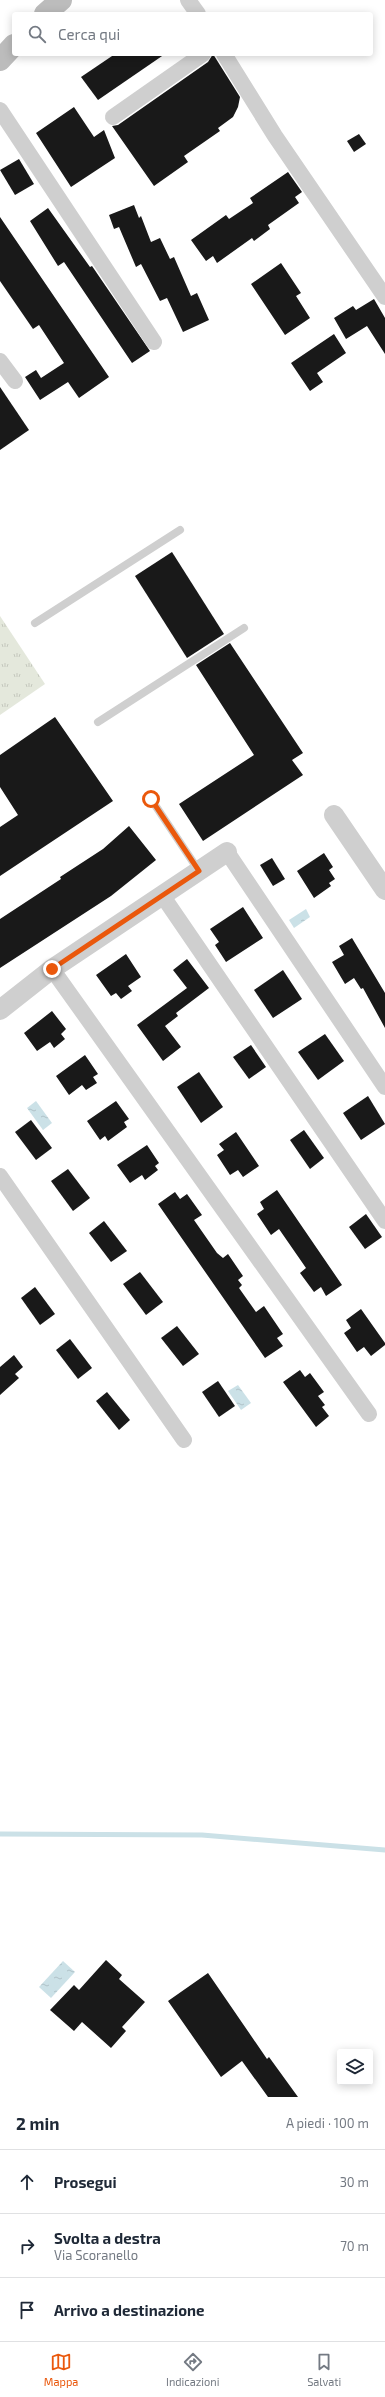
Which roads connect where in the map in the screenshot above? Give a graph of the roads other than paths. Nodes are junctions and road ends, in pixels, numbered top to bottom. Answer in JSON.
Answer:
{"nodes":[{"id":1,"x":61,"y":0,"type":"edge"},
{"id":2,"x":188,"y":0,"type":"edge"},
{"id":3,"x":47,"y":12,"type":"edge"},
{"id":4,"x":197,"y":12,"type":"edge"},
{"id":5,"x":12,"y":47,"type":"edge"},
{"id":6,"x":200,"y":56,"type":"edge"},
{"id":7,"x":225,"y":56,"type":"edge"},
{"id":8,"x":0,"y":60,"type":"edge"},
{"id":9,"x":0,"y":110,"type":"edge"},
{"id":10,"x":113,"y":117,"type":"dead end"},
{"id":11,"x":385,"y":298,"type":"edge"},
{"id":12,"x":154,"y":342,"type":"dead end"},
{"id":13,"x":0,"y":361,"type":"edge"},
{"id":14,"x":15,"y":381,"type":"dead end"},
{"id":15,"x":180,"y":530,"type":"dead end"},
{"id":16,"x":35,"y":623,"type":"dead end"},
{"id":17,"x":244,"y":628,"type":"dead end"},
{"id":18,"x":98,"y":722,"type":"dead end"},
{"id":19,"x":151,"y":799,"type":"dead end"},
{"id":20,"x":334,"y":814,"type":"dead end"},
{"id":21,"x":227,"y":852,"type":"joint"},
{"id":22,"x":199,"y":871,"type":"junction"},
{"id":23,"x":385,"y":890,"type":"edge"},
{"id":24,"x":162,"y":895,"type":"junction"},
{"id":25,"x":52,"y":969,"type":"junction"},
{"id":26,"x":0,"y":1010,"type":"edge"},
{"id":27,"x":385,"y":1087,"type":"edge"},
{"id":28,"x":0,"y":1176,"type":"edge"},
{"id":29,"x":385,"y":1221,"type":"edge"},
{"id":30,"x":369,"y":1414,"type":"dead end"},
{"id":31,"x":184,"y":1440,"type":"dead end"}],
"edges":[{"from":1,"to":3,"type":"main road"},
{"from":2,"to":4,"type":"street"},
{"from":5,"to":8,"type":"main road"},
{"from":6,"to":10,"type":"street"},
{"from":7,"to":11,"type":"street"},
{"from":9,"to":12,"type":"street"},
{"from":13,"to":14,"type":"street"},
{"from":15,"to":16,"type":"lane"},
{"from":17,"to":18,"type":"lane"},
{"from":19,"to":22,"type":"lane"},
{"from":20,"to":23,"type":"street"},
{"from":21,"to":22,"type":"street"},
{"from":21,"to":27,"type":"street"},
{"from":22,"to":24,"type":"street"},
{"from":24,"to":25,"type":"street"},
{"from":24,"to":29,"type":"street"},
{"from":25,"to":26,"type":"street"},
{"from":25,"to":30,"type":"street"},
{"from":28,"to":31,"type":"street"}]}
